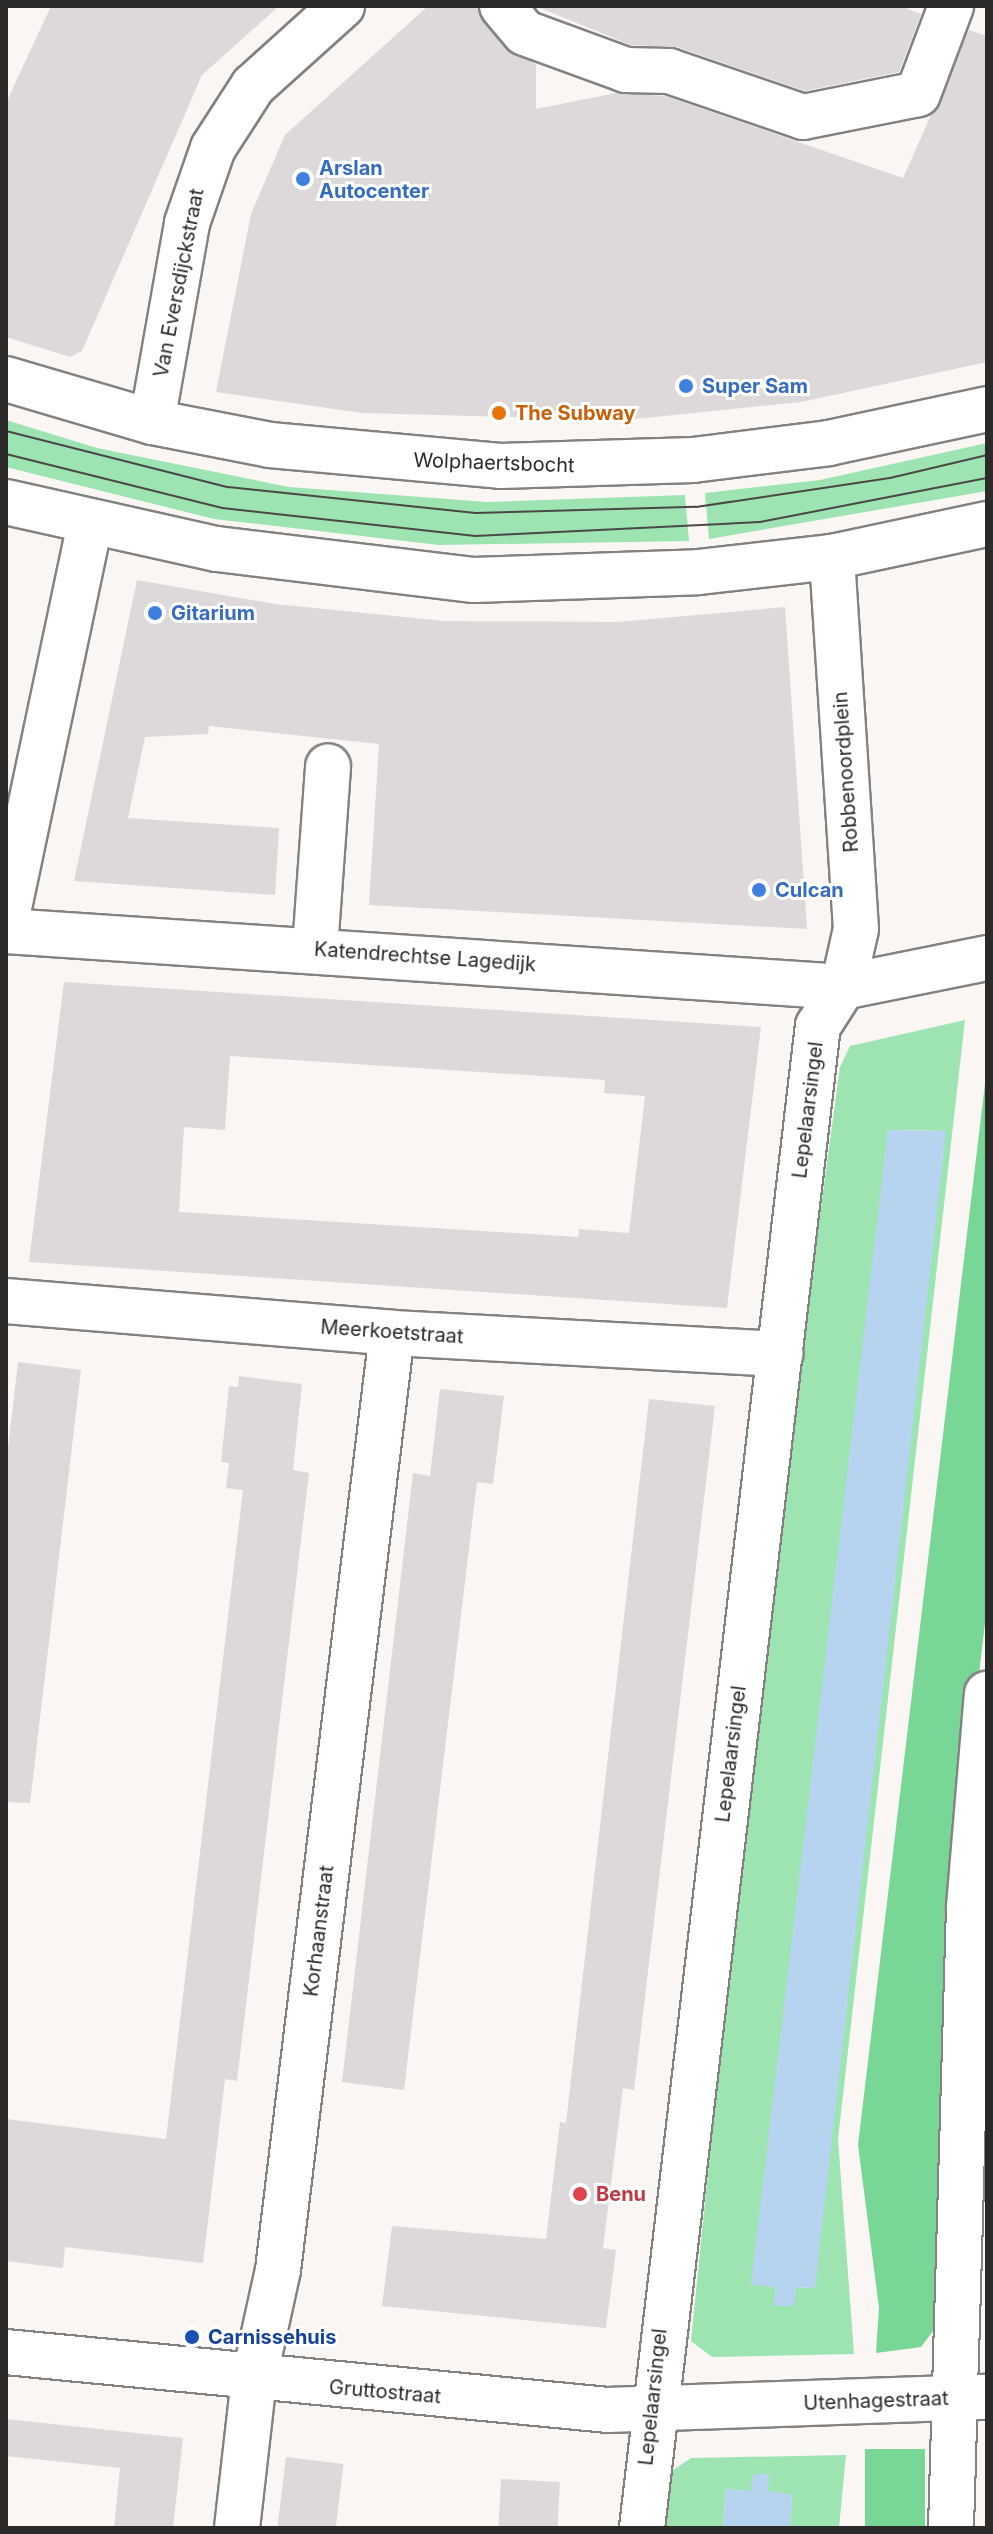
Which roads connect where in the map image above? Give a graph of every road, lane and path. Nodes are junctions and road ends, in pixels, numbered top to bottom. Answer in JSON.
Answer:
{"nodes":[{"id":1,"x":342,"y":6,"type":"edge"},
{"id":2,"x":502,"y":6,"type":"edge"},
{"id":3,"x":951,"y":6,"type":"edge"},
{"id":4,"x":6,"y":379,"type":"edge"},
{"id":5,"x":987,"y":409,"type":"edge"},
{"id":6,"x":152,"y":422,"type":"junction"},
{"id":7,"x":6,"y":502,"type":"edge"},
{"id":8,"x":90,"y":524,"type":"junction"},
{"id":9,"x":987,"y":524,"type":"edge"},
{"id":10,"x":832,"y":557,"type":"junction"},
{"id":11,"x":328,"y":766,"type":"dead end"},
{"id":12,"x":6,"y":922,"type":"edge"},
{"id":13,"x":6,"y":931,"type":"edge"},
{"id":14,"x":315,"y":949,"type":"junction"},
{"id":15,"x":987,"y":958,"type":"edge"},
{"id":16,"x":843,"y":987,"type":"junction"},
{"id":17,"x":6,"y":1301,"type":"edge"},
{"id":18,"x":392,"y":1333,"type":"junction"},
{"id":19,"x":780,"y":1354,"type":"junction"},
{"id":20,"x":987,"y":1694,"type":"edge"},
{"id":21,"x":978,"y":1908,"type":"edge"},
{"id":22,"x":6,"y":2352,"type":"edge"},
{"id":23,"x":254,"y":2379,"type":"junction"},
{"id":24,"x":970,"y":2398,"type":"edge"},
{"id":25,"x":765,"y":2406,"type":"joint"},
{"id":26,"x":650,"y":2409,"type":"junction"},
{"id":27,"x":237,"y":2528,"type":"edge"},
{"id":28,"x":642,"y":2528,"type":"edge"},
{"id":29,"x":951,"y":2528,"type":"edge"}],
"edges":[{"from":1,"to":6,"type":"street","name":"Van Eversdijckstraat"},
{"from":2,"to":3,"type":"street"},
{"from":4,"to":6,"type":"street","name":"Wolphaertsbocht"},
{"from":5,"to":6,"type":"street","name":"Wolphaertsbocht"},
{"from":7,"to":8,"type":"street"},
{"from":8,"to":10,"type":"street"},
{"from":8,"to":12,"type":"street"},
{"from":9,"to":10,"type":"street"},
{"from":10,"to":16,"type":"street","name":"Robbenoordplein"},
{"from":11,"to":14,"type":"street"},
{"from":13,"to":14,"type":"street","name":"Katendrechtse Lagedijk"},
{"from":14,"to":16,"type":"street","name":"Katendrechtse Lagedijk"},
{"from":15,"to":16,"type":"street","name":"Katendrechtse Lagedijk"},
{"from":16,"to":19,"type":"street","name":"Lepelaarsingel"},
{"from":17,"to":18,"type":"street","name":"Meerkoetstraat"},
{"from":18,"to":19,"type":"street","name":"Meerkoetstraat"},
{"from":18,"to":23,"type":"street","name":"Korhaanstraat"},
{"from":19,"to":26,"type":"street","name":"Lepelaarsingel"},
{"from":20,"to":21,"type":"street"},
{"from":21,"to":24,"type":"street"},
{"from":22,"to":23,"type":"street","name":"Gruttostraat"},
{"from":23,"to":26,"type":"street","name":"Gruttostraat"},
{"from":23,"to":27,"type":"street","name":"Korhaanstraat"},
{"from":24,"to":25,"type":"street","name":"Utenhagestraat"},
{"from":24,"to":29,"type":"street"},
{"from":25,"to":26,"type":"street","name":"Gruttostraat"},
{"from":26,"to":28,"type":"street","name":"Lepelaarsingel"}]}
